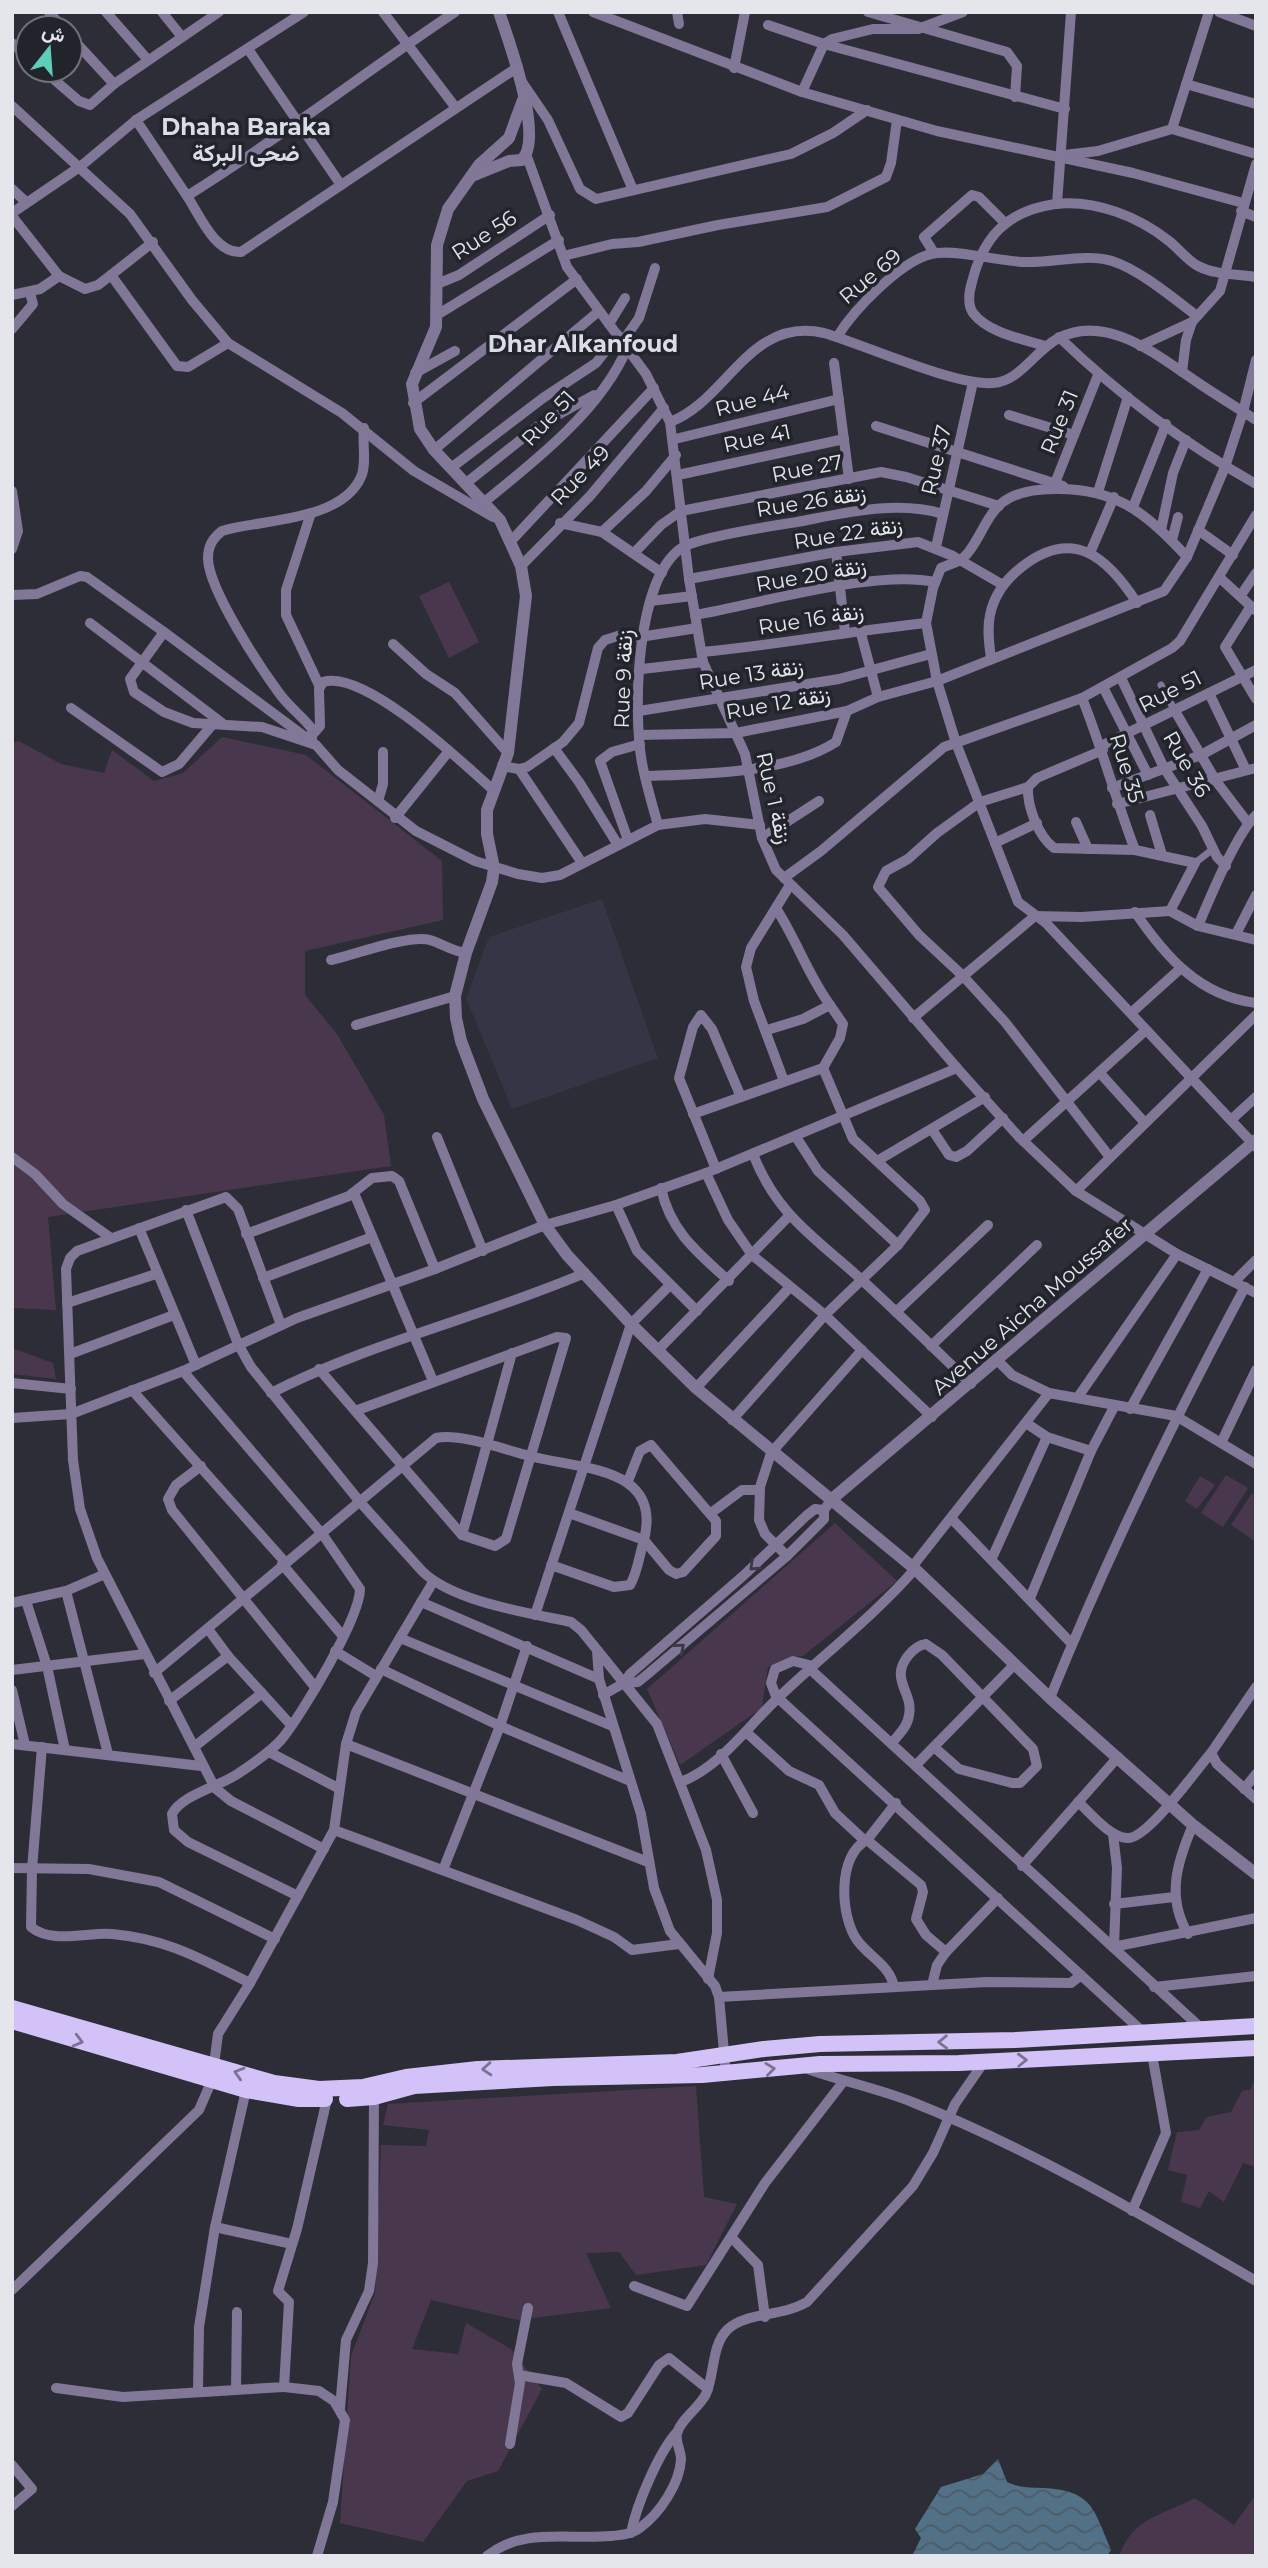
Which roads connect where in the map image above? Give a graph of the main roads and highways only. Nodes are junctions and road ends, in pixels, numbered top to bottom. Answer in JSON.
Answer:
{"nodes":[{"id":1,"x":12,"y":2008,"type":"edge"},
{"id":2,"x":12,"y":2021,"type":"edge"},
{"id":3,"x":1256,"y":2026,"type":"edge"},
{"id":4,"x":1256,"y":2048,"type":"edge"},
{"id":5,"x":213,"y":2072,"type":"junction"}],
"edges":[{"from":1,"to":5,"type":"main road"},
{"from":2,"to":5,"type":"main road","one_way":true},
{"from":3,"to":5,"type":"main road","one_way":true},
{"from":5,"to":4,"type":"main road","one_way":true}]}
